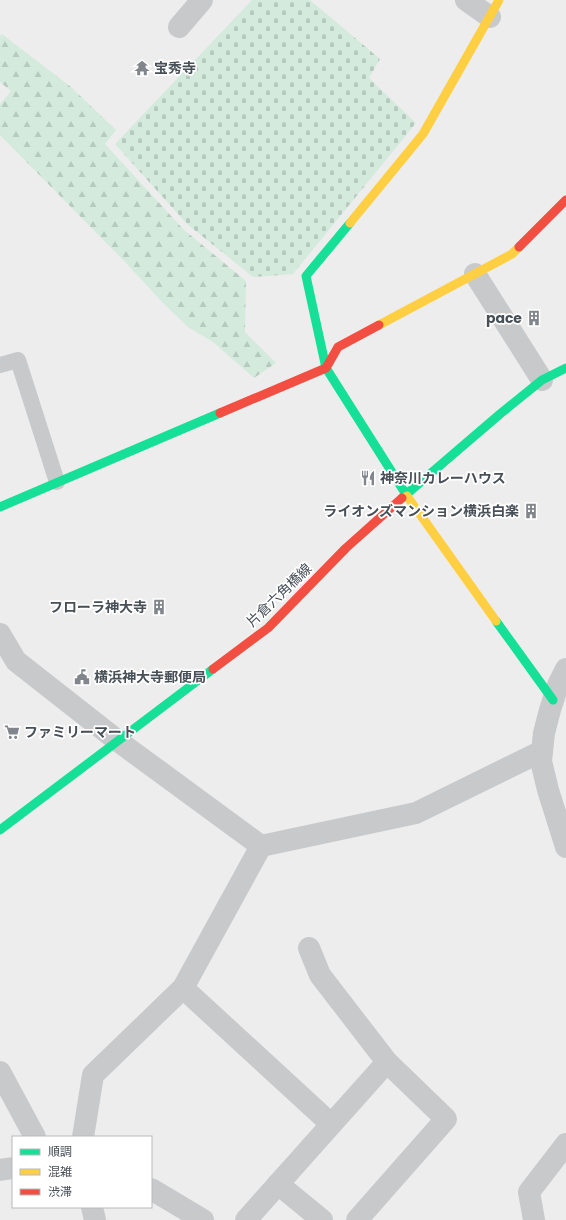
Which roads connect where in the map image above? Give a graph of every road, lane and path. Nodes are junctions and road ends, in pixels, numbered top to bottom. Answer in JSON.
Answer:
{"nodes":[{"id":1,"x":202,"y":0,"type":"edge"},
{"id":2,"x":466,"y":0,"type":"edge"},
{"id":3,"x":494,"y":8,"type":"edge"},
{"id":4,"x":179,"y":27,"type":"dead end"},
{"id":5,"x":566,"y":200,"type":"edge"},
{"id":6,"x":476,"y":274,"type":"junction"},
{"id":7,"x":0,"y":365,"type":"edge"},
{"id":8,"x":326,"y":368,"type":"junction"},
{"id":9,"x":566,"y":368,"type":"edge"},
{"id":10,"x":542,"y":380,"type":"junction"},
{"id":11,"x":57,"y":482,"type":"junction"},
{"id":12,"x":406,"y":495,"type":"junction"},
{"id":13,"x":0,"y":507,"type":"edge"},
{"id":14,"x":0,"y":634,"type":"edge"},
{"id":15,"x":566,"y":669,"type":"edge"},
{"id":16,"x":553,"y":700,"type":"junction"},
{"id":17,"x":118,"y":741,"type":"junction"},
{"id":18,"x":542,"y":751,"type":"junction"},
{"id":19,"x":0,"y":830,"type":"edge"},
{"id":20,"x":261,"y":846,"type":"junction"},
{"id":21,"x":566,"y":847,"type":"edge"},
{"id":22,"x":309,"y":948,"type":"dead end"},
{"id":23,"x":183,"y":988,"type":"junction"},
{"id":24,"x":387,"y":1062,"type":"junction"},
{"id":25,"x":0,"y":1072,"type":"edge"},
{"id":26,"x":331,"y":1124,"type":"junction"},
{"id":27,"x":34,"y":1136,"type":"edge"},
{"id":28,"x":83,"y":1136,"type":"edge"},
{"id":29,"x":566,"y":1144,"type":"edge"},
{"id":30,"x":12,"y":1168,"type":"edge"},
{"id":31,"x":0,"y":1170,"type":"edge"},
{"id":32,"x":278,"y":1184,"type":"junction"},
{"id":33,"x":152,"y":1190,"type":"edge"},
{"id":34,"x":92,"y":1208,"type":"edge"},
{"id":35,"x":95,"y":1220,"type":"edge"},
{"id":36,"x":203,"y":1220,"type":"edge"},
{"id":37,"x":246,"y":1220,"type":"edge"},
{"id":38,"x":322,"y":1220,"type":"edge"},
{"id":39,"x":357,"y":1220,"type":"edge"},
{"id":40,"x":534,"y":1220,"type":"edge"}],
"edges":[{"from":1,"to":4,"type":"street"},
{"from":2,"to":3,"type":"street"},
{"from":3,"to":8,"type":"street"},
{"from":5,"to":6,"type":"street"},
{"from":6,"to":8,"type":"street"},
{"from":6,"to":10,"type":"street"},
{"from":7,"to":11,"type":"lane"},
{"from":8,"to":11,"type":"street"},
{"from":8,"to":12,"type":"street"},
{"from":9,"to":10,"type":"street","name":"片倉六角橋線"},
{"from":10,"to":12,"type":"street","name":"片倉六角橋線"},
{"from":11,"to":13,"type":"street"},
{"from":12,"to":16,"type":"street"},
{"from":12,"to":17,"type":"street","name":"片倉六角橋線"},
{"from":14,"to":17,"type":"street"},
{"from":15,"to":16,"type":"street"},
{"from":16,"to":18,"type":"street"},
{"from":17,"to":19,"type":"street","name":"片倉六角橋線"},
{"from":17,"to":20,"type":"street"},
{"from":18,"to":20,"type":"street"},
{"from":18,"to":21,"type":"street"},
{"from":20,"to":23,"type":"street"},
{"from":22,"to":24,"type":"street"},
{"from":23,"to":26,"type":"street"},
{"from":23,"to":28,"type":"street"},
{"from":24,"to":26,"type":"street"},
{"from":24,"to":39,"type":"street"},
{"from":25,"to":27,"type":"street"},
{"from":26,"to":32,"type":"street"},
{"from":29,"to":40,"type":"street"},
{"from":30,"to":31,"type":"street"},
{"from":32,"to":37,"type":"street"},
{"from":32,"to":38,"type":"street"},
{"from":33,"to":36,"type":"street"},
{"from":34,"to":35,"type":"street"}]}
